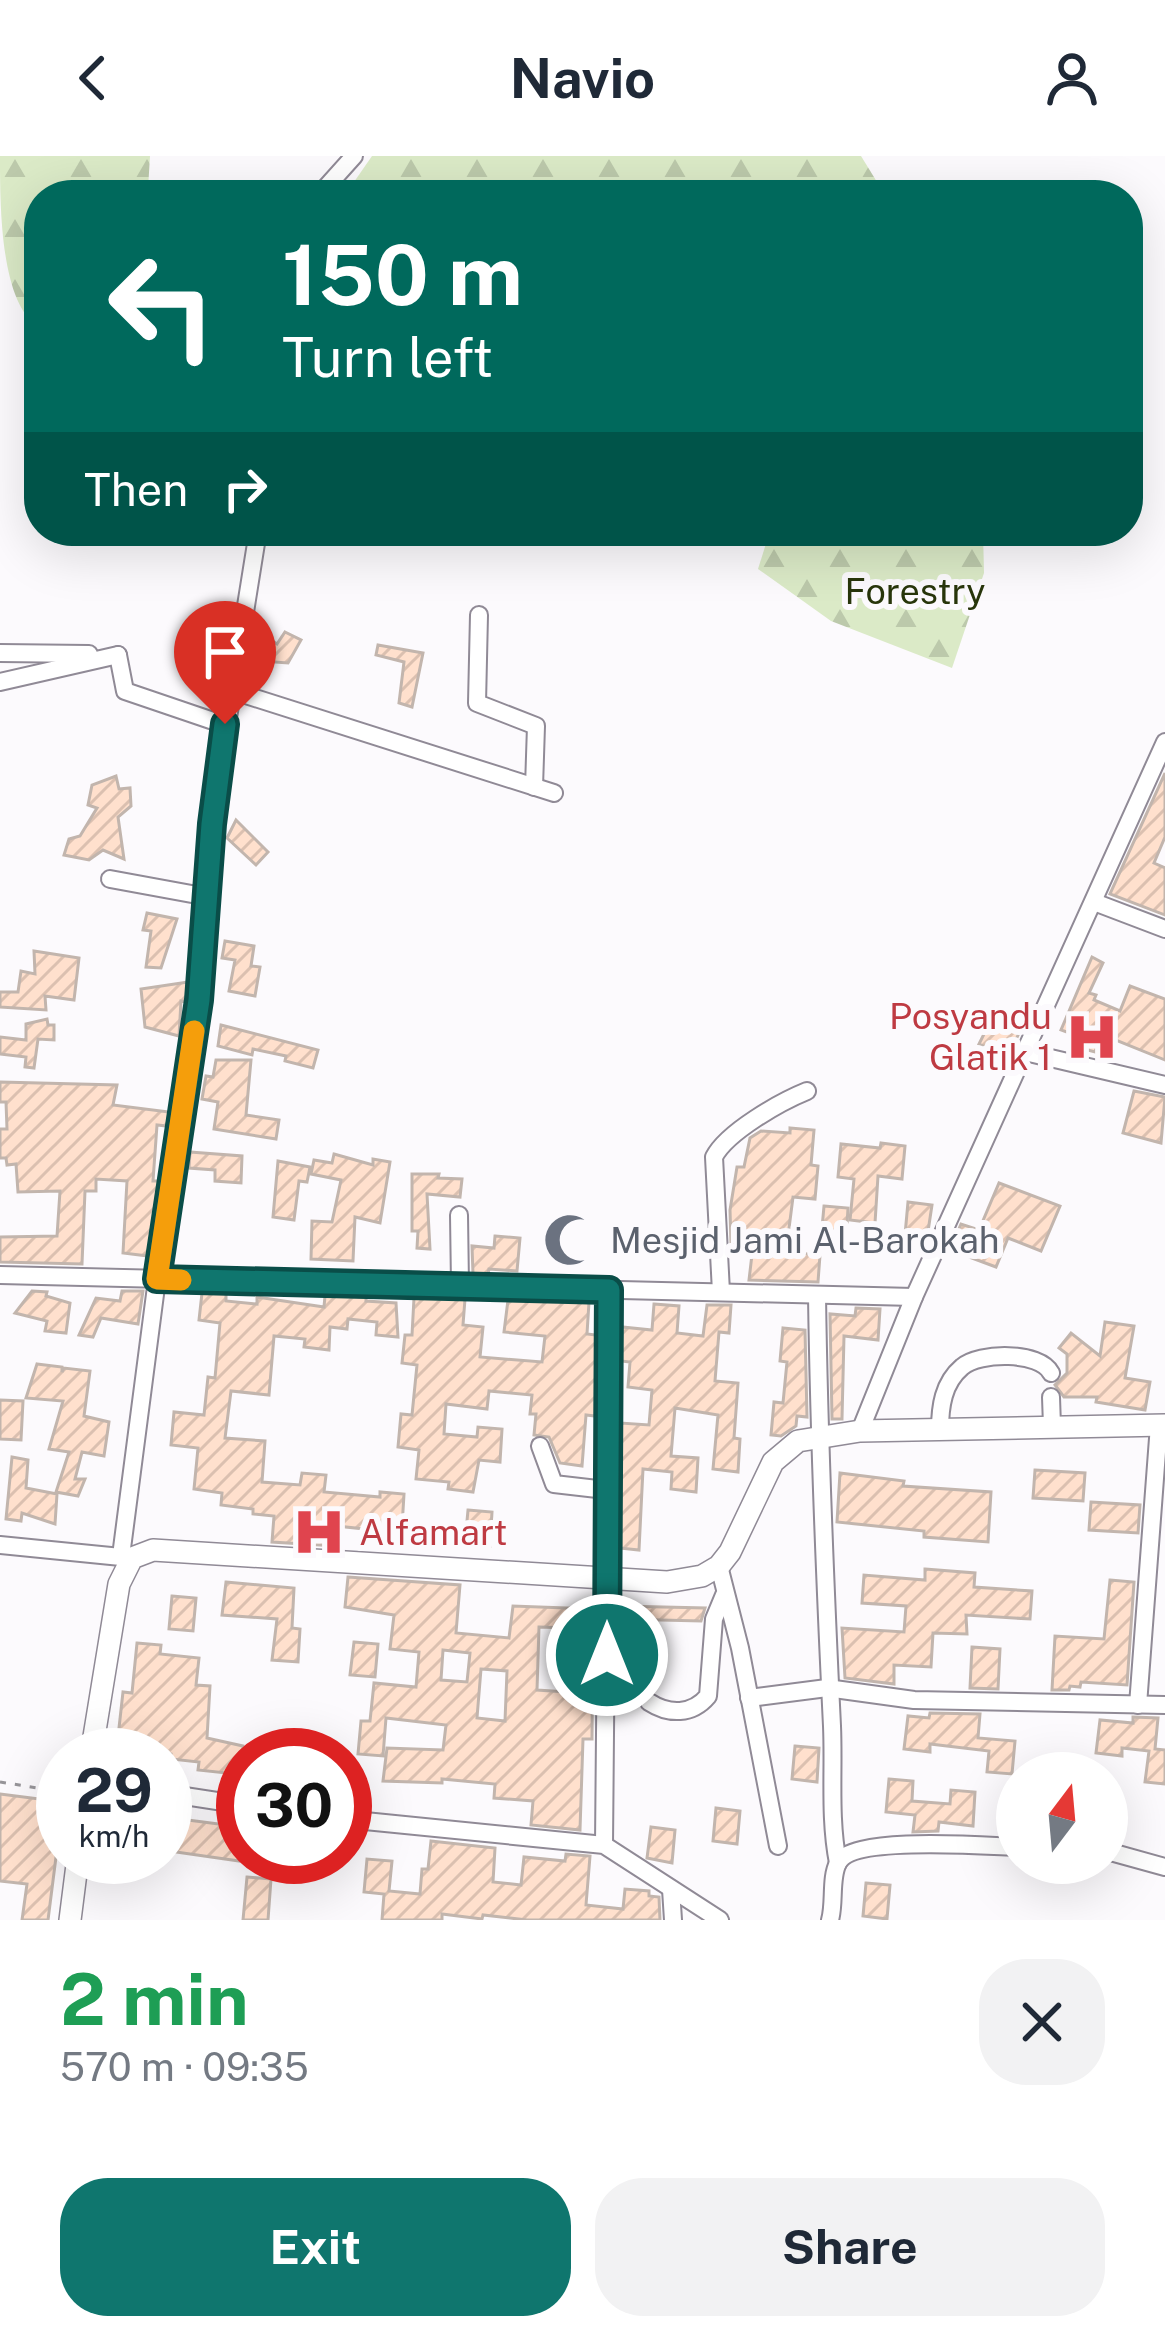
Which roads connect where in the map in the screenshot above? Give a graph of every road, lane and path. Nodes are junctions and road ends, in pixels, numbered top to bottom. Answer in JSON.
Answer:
{"nodes":[{"id":1,"x":354,"y":156,"type":"edge"},
{"id":2,"x":332,"y":180,"type":"edge"},
{"id":3,"x":255,"y":546,"type":"edge"},
{"id":4,"x":479,"y":616,"type":"dead end"},
{"id":5,"x":0,"y":653,"type":"edge"},
{"id":6,"x":118,"y":655,"type":"junction"},
{"id":7,"x":0,"y":682,"type":"edge"},
{"id":8,"x":230,"y":690,"type":"junction"},
{"id":9,"x":225,"y":724,"type":"junction"},
{"id":10,"x":1165,"y":742,"type":"edge"},
{"id":11,"x":1147,"y":785,"type":"junction"},
{"id":12,"x":534,"y":787,"type":"junction"},
{"id":13,"x":554,"y":793,"type":"dead end"},
{"id":14,"x":1165,"y":797,"type":"edge"},
{"id":15,"x":110,"y":879,"type":"dead end"},
{"id":16,"x":208,"y":897,"type":"junction"},
{"id":17,"x":1094,"y":902,"type":"junction"},
{"id":18,"x":1165,"y":928,"type":"edge"},
{"id":19,"x":1025,"y":1052,"type":"junction"},
{"id":20,"x":1165,"y":1085,"type":"edge"},
{"id":21,"x":807,"y":1091,"type":"dead end"},
{"id":22,"x":459,"y":1215,"type":"dead end"},
{"id":23,"x":0,"y":1275,"type":"edge"},
{"id":24,"x":157,"y":1279,"type":"junction"},
{"id":25,"x":460,"y":1286,"type":"junction"},
{"id":26,"x":609,"y":1290,"type":"junction"},
{"id":27,"x":722,"y":1292,"type":"junction"},
{"id":28,"x":817,"y":1295,"type":"junction"},
{"id":29,"x":914,"y":1297,"type":"junction"},
{"id":30,"x":1051,"y":1373,"type":"dead end"},
{"id":31,"x":1051,"y":1397,"type":"dead end"},
{"id":32,"x":1162,"y":1425,"type":"edge"},
{"id":33,"x":1052,"y":1426,"type":"junction"},
{"id":34,"x":940,"y":1430,"type":"junction"},
{"id":35,"x":860,"y":1431,"type":"junction"},
{"id":36,"x":821,"y":1438,"type":"junction"},
{"id":37,"x":540,"y":1447,"type":"dead end"},
{"id":38,"x":606,"y":1490,"type":"junction"},
{"id":39,"x":0,"y":1545,"type":"edge"},
{"id":40,"x":132,"y":1556,"type":"junction"},
{"id":41,"x":718,"y":1566,"type":"junction"},
{"id":42,"x":606,"y":1580,"type":"junction"},
{"id":43,"x":724,"y":1595,"type":"junction"},
{"id":44,"x":827,"y":1688,"type":"junction"},
{"id":45,"x":748,"y":1699,"type":"junction"},
{"id":46,"x":650,"y":1702,"type":"dead end"},
{"id":47,"x":1138,"y":1705,"type":"junction"},
{"id":48,"x":1165,"y":1705,"type":"edge"},
{"id":49,"x":95,"y":1728,"type":"edge"},
{"id":50,"x":0,"y":1782,"type":"edge"},
{"id":51,"x":36,"y":1788,"type":"edge"},
{"id":52,"x":372,"y":1822,"type":"edge"},
{"id":53,"x":604,"y":1845,"type":"junction"},
{"id":54,"x":778,"y":1846,"type":"dead end"},
{"id":55,"x":996,"y":1847,"type":"edge"},
{"id":56,"x":1128,"y":1857,"type":"edge"},
{"id":57,"x":838,"y":1863,"type":"junction"},
{"id":58,"x":1165,"y":1867,"type":"edge"},
{"id":59,"x":75,"y":1884,"type":"edge"},
{"id":60,"x":670,"y":1889,"type":"junction"},
{"id":61,"x":70,"y":1920,"type":"edge"},
{"id":62,"x":673,"y":1920,"type":"edge"},
{"id":63,"x":720,"y":1920,"type":"edge"},
{"id":64,"x":830,"y":1920,"type":"edge"}],
"edges":[{"from":1,"to":2,"type":"street"},
{"from":3,"to":8,"type":"street"},
{"from":4,"to":12,"type":"street"},
{"from":5,"to":6,"type":"street"},
{"from":6,"to":7,"type":"street"},
{"from":6,"to":9,"type":"street"},
{"from":8,"to":9,"type":"street"},
{"from":8,"to":12,"type":"street"},
{"from":9,"to":16,"type":"street"},
{"from":10,"to":11,"type":"street"},
{"from":11,"to":14,"type":"street"},
{"from":11,"to":17,"type":"street"},
{"from":12,"to":13,"type":"street"},
{"from":15,"to":16,"type":"street"},
{"from":16,"to":24,"type":"street"},
{"from":17,"to":18,"type":"street"},
{"from":17,"to":19,"type":"street"},
{"from":19,"to":20,"type":"street"},
{"from":19,"to":29,"type":"street"},
{"from":21,"to":27,"type":"street"},
{"from":22,"to":25,"type":"street"},
{"from":23,"to":24,"type":"street"},
{"from":24,"to":25,"type":"street"},
{"from":24,"to":40,"type":"street"},
{"from":25,"to":26,"type":"street"},
{"from":26,"to":27,"type":"street"},
{"from":26,"to":38,"type":"street"},
{"from":27,"to":28,"type":"street"},
{"from":28,"to":29,"type":"street"},
{"from":28,"to":36,"type":"street"},
{"from":29,"to":35,"type":"street"},
{"from":30,"to":34,"type":"street"},
{"from":31,"to":33,"type":"street"},
{"from":32,"to":33,"type":"main road"},
{"from":32,"to":47,"type":"street"},
{"from":33,"to":34,"type":"main road"},
{"from":34,"to":35,"type":"main road"},
{"from":35,"to":36,"type":"main road"},
{"from":36,"to":41,"type":"main road"},
{"from":36,"to":44,"type":"street"},
{"from":37,"to":38,"type":"street"},
{"from":38,"to":42,"type":"street"},
{"from":39,"to":40,"type":"street"},
{"from":40,"to":42,"type":"main road"},
{"from":40,"to":49,"type":"main road"},
{"from":41,"to":42,"type":"main road"},
{"from":41,"to":43,"type":"street"},
{"from":42,"to":53,"type":"street"},
{"from":43,"to":45,"type":"street"},
{"from":43,"to":46,"type":"street"},
{"from":44,"to":45,"type":"street"},
{"from":44,"to":47,"type":"street"},
{"from":44,"to":57,"type":"street"},
{"from":45,"to":54,"type":"street"},
{"from":47,"to":48,"type":"street"},
{"from":50,"to":51,"type":"path"},
{"from":52,"to":53,"type":"street"},
{"from":53,"to":60,"type":"street"},
{"from":55,"to":57,"type":"street"},
{"from":56,"to":58,"type":"street"},
{"from":57,"to":64,"type":"street"},
{"from":59,"to":61,"type":"main road"},
{"from":60,"to":62,"type":"street"},
{"from":60,"to":63,"type":"street"}]}
